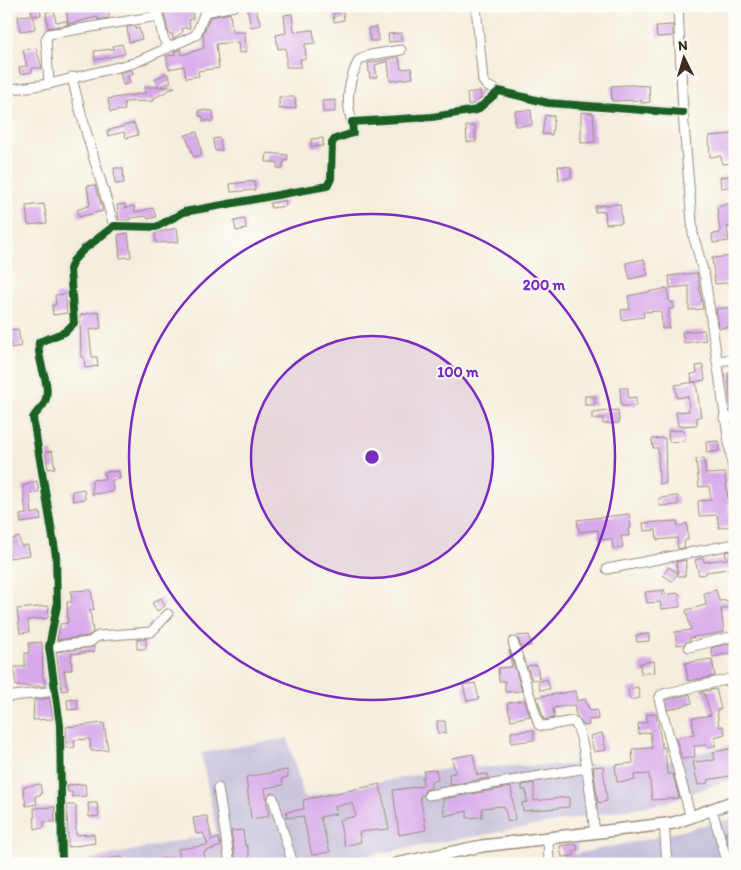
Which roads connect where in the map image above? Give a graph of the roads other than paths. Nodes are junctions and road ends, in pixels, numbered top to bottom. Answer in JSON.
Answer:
{"nodes":[{"id":1,"x":156,"y":6,"type":"edge"},
{"id":2,"x":234,"y":6,"type":"edge"},
{"id":3,"x":476,"y":6,"type":"edge"},
{"id":4,"x":678,"y":6,"type":"edge"},
{"id":5,"x":158,"y":16,"type":"junction"},
{"id":6,"x":168,"y":48,"type":"junction"},
{"id":7,"x":401,"y":50,"type":"dead end"},
{"id":8,"x":72,"y":77,"type":"junction"},
{"id":9,"x":49,"y":84,"type":"junction"},
{"id":10,"x":6,"y":90,"type":"edge"},
{"id":11,"x":499,"y":91,"type":"junction"},
{"id":12,"x":683,"y":113,"type":"junction"},
{"id":13,"x":352,"y":122,"type":"junction"},
{"id":14,"x":114,"y":226,"type":"junction"},
{"id":15,"x":735,"y":359,"type":"edge"},
{"id":16,"x":717,"y":361,"type":"junction"},
{"id":17,"x":735,"y":417,"type":"edge"},
{"id":18,"x":724,"y":418,"type":"junction"},
{"id":19,"x":735,"y":482,"type":"edge"},
{"id":20,"x":735,"y":544,"type":"edge"},
{"id":21,"x":607,"y":569,"type":"dead end"},
{"id":22,"x":168,"y":614,"type":"dead end"},
{"id":23,"x":735,"y":636,"type":"edge"},
{"id":24,"x":513,"y":642,"type":"dead end"},
{"id":25,"x":49,"y":647,"type":"junction"},
{"id":26,"x":689,"y":647,"type":"dead end"},
{"id":27,"x":735,"y":678,"type":"edge"},
{"id":28,"x":56,"y":692,"type":"junction"},
{"id":29,"x":6,"y":697,"type":"edge"},
{"id":30,"x":586,"y":768,"type":"junction"},
{"id":31,"x":218,"y":788,"type":"dead end"},
{"id":32,"x":429,"y":795,"type":"dead end"},
{"id":33,"x":273,"y":798,"type":"dead end"},
{"id":34,"x":735,"y":801,"type":"edge"},
{"id":35,"x":712,"y":810,"type":"junction"},
{"id":36,"x":691,"y":818,"type":"junction"},
{"id":37,"x":664,"y":824,"type":"junction"},
{"id":38,"x":595,"y":833,"type":"junction"},
{"id":39,"x":548,"y":839,"type":"junction"},
{"id":40,"x":62,"y":864,"type":"edge"},
{"id":41,"x":230,"y":864,"type":"edge"},
{"id":42,"x":293,"y":864,"type":"edge"},
{"id":43,"x":396,"y":864,"type":"edge"},
{"id":44,"x":549,"y":864,"type":"edge"},
{"id":45,"x":667,"y":864,"type":"edge"},
{"id":46,"x":728,"y":864,"type":"edge"}],
"edges":[{"from":1,"to":5,"type":"street"},
{"from":2,"to":6,"type":"street"},
{"from":3,"to":11,"type":"street"},
{"from":4,"to":12,"type":"street"},
{"from":5,"to":6,"type":"street"},
{"from":5,"to":9,"type":"street"},
{"from":6,"to":8,"type":"street"},
{"from":7,"to":13,"type":"street"},
{"from":8,"to":9,"type":"street"},
{"from":8,"to":14,"type":"street"},
{"from":9,"to":10,"type":"street"},
{"from":11,"to":12,"type":"street"},
{"from":11,"to":13,"type":"street"},
{"from":12,"to":16,"type":"street"},
{"from":13,"to":14,"type":"street"},
{"from":14,"to":25,"type":"street"},
{"from":15,"to":16,"type":"street"},
{"from":16,"to":18,"type":"street"},
{"from":17,"to":18,"type":"street"},
{"from":18,"to":19,"type":"street"},
{"from":20,"to":21,"type":"street"},
{"from":22,"to":25,"type":"street"},
{"from":23,"to":26,"type":"street"},
{"from":24,"to":30,"type":"street"},
{"from":25,"to":28,"type":"street"},
{"from":27,"to":36,"type":"street"},
{"from":28,"to":29,"type":"street"},
{"from":28,"to":40,"type":"street"},
{"from":30,"to":32,"type":"street"},
{"from":30,"to":38,"type":"street"},
{"from":31,"to":41,"type":"street"},
{"from":33,"to":42,"type":"street"},
{"from":34,"to":35,"type":"main road"},
{"from":35,"to":36,"type":"main road"},
{"from":35,"to":46,"type":"street"},
{"from":36,"to":37,"type":"main road"},
{"from":37,"to":38,"type":"main road"},
{"from":37,"to":45,"type":"street"},
{"from":38,"to":39,"type":"main road"},
{"from":39,"to":43,"type":"main road"},
{"from":39,"to":44,"type":"street"}]}
